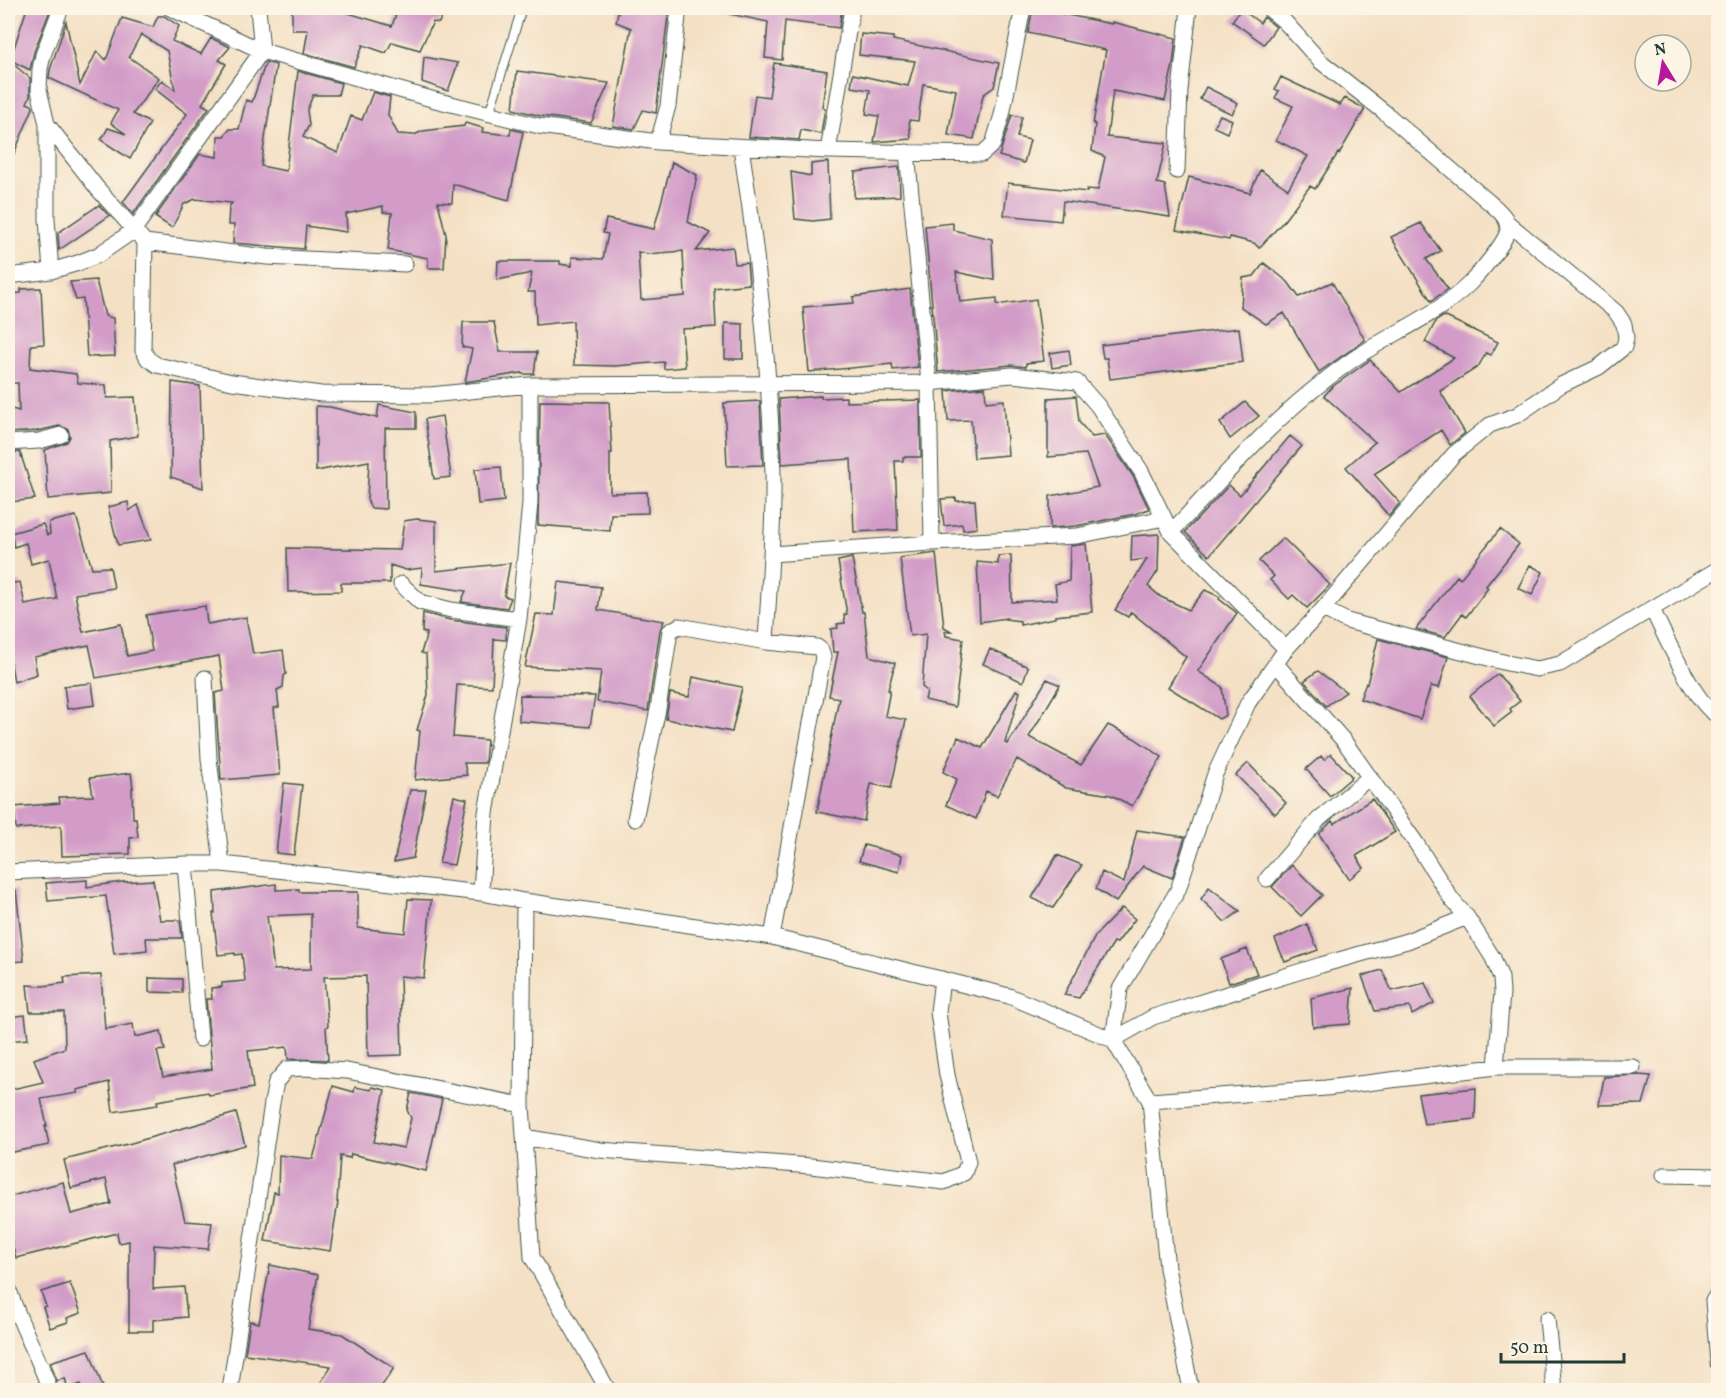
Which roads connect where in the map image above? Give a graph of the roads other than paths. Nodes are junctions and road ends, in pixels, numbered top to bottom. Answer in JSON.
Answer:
{"nodes":[{"id":1,"x":61,"y":8,"type":"edge"},
{"id":2,"x":170,"y":8,"type":"edge"},
{"id":3,"x":258,"y":8,"type":"edge"},
{"id":4,"x":522,"y":8,"type":"edge"},
{"id":5,"x":679,"y":8,"type":"edge"},
{"id":6,"x":852,"y":8,"type":"edge"},
{"id":7,"x":1023,"y":8,"type":"edge"},
{"id":8,"x":1189,"y":8,"type":"edge"},
{"id":9,"x":1268,"y":8,"type":"edge"},
{"id":10,"x":261,"y":51,"type":"junction"},
{"id":11,"x":489,"y":114,"type":"junction"},
{"id":12,"x":47,"y":124,"type":"junction"},
{"id":13,"x":658,"y":142,"type":"junction"},
{"id":14,"x":741,"y":147,"type":"junction"},
{"id":15,"x":828,"y":152,"type":"junction"},
{"id":16,"x":907,"y":152,"type":"junction"},
{"id":17,"x":1177,"y":171,"type":"dead end"},
{"id":18,"x":1508,"y":223,"type":"junction"},
{"id":19,"x":133,"y":231,"type":"junction"},
{"id":20,"x":145,"y":242,"type":"junction"},
{"id":21,"x":405,"y":264,"type":"dead end"},
{"id":22,"x":51,"y":272,"type":"junction"},
{"id":23,"x":8,"y":276,"type":"edge"},
{"id":24,"x":929,"y":383,"type":"junction"},
{"id":25,"x":530,"y":385,"type":"junction"},
{"id":26,"x":767,"y":385,"type":"junction"},
{"id":27,"x":61,"y":435,"type":"dead end"},
{"id":28,"x":8,"y":443,"type":"edge"},
{"id":29,"x":1164,"y":518,"type":"junction"},
{"id":30,"x":1171,"y":532,"type":"junction"},
{"id":31,"x":932,"y":543,"type":"junction"},
{"id":32,"x":771,"y":554,"type":"junction"},
{"id":33,"x":1719,"y":569,"type":"edge"},
{"id":34,"x":401,"y":584,"type":"dead end"},
{"id":35,"x":1323,"y":609,"type":"junction"},
{"id":36,"x":1652,"y":609,"type":"junction"},
{"id":37,"x":519,"y":619,"type":"junction"},
{"id":38,"x":766,"y":642,"type":"junction"},
{"id":39,"x":1286,"y":649,"type":"junction"},
{"id":40,"x":1276,"y":664,"type":"junction"},
{"id":41,"x":205,"y":678,"type":"dead end"},
{"id":42,"x":1719,"y":715,"type":"edge"},
{"id":43,"x":1370,"y":777,"type":"junction"},
{"id":44,"x":635,"y":819,"type":"dead end"},
{"id":45,"x":185,"y":864,"type":"junction"},
{"id":46,"x":222,"y":864,"type":"junction"},
{"id":47,"x":8,"y":872,"type":"edge"},
{"id":48,"x":1267,"y":879,"type":"dead end"},
{"id":49,"x":481,"y":893,"type":"junction"},
{"id":50,"x":524,"y":901,"type":"junction"},
{"id":51,"x":1467,"y":917,"type":"junction"},
{"id":52,"x":772,"y":937,"type":"junction"},
{"id":53,"x":942,"y":980,"type":"junction"},
{"id":54,"x":200,"y":1039,"type":"dead end"},
{"id":55,"x":1113,"y":1040,"type":"junction"},
{"id":56,"x":1496,"y":1067,"type":"junction"},
{"id":57,"x":1633,"y":1067,"type":"dead end"},
{"id":58,"x":1150,"y":1101,"type":"junction"},
{"id":59,"x":522,"y":1105,"type":"junction"},
{"id":60,"x":524,"y":1137,"type":"junction"},
{"id":61,"x":1664,"y":1175,"type":"dead end"},
{"id":62,"x":1719,"y":1176,"type":"edge"},
{"id":63,"x":8,"y":1287,"type":"edge"},
{"id":64,"x":1719,"y":1293,"type":"edge"},
{"id":65,"x":1547,"y":1319,"type":"dead end"},
{"id":66,"x":1719,"y":1363,"type":"edge"},
{"id":67,"x":50,"y":1390,"type":"edge"},
{"id":68,"x":230,"y":1390,"type":"edge"},
{"id":69,"x":608,"y":1390,"type":"edge"},
{"id":70,"x":1191,"y":1390,"type":"edge"},
{"id":71,"x":1554,"y":1390,"type":"edge"}],
"edges":[{"from":1,"to":12,"type":"street"},
{"from":2,"to":10,"type":"street"},
{"from":3,"to":10,"type":"street"},
{"from":4,"to":11,"type":"lane"},
{"from":5,"to":13,"type":"street"},
{"from":6,"to":15,"type":"street"},
{"from":7,"to":16,"type":"street"},
{"from":8,"to":17,"type":"street"},
{"from":9,"to":18,"type":"street"},
{"from":10,"to":11,"type":"street"},
{"from":10,"to":19,"type":"street"},
{"from":11,"to":13,"type":"street"},
{"from":12,"to":19,"type":"street"},
{"from":12,"to":22,"type":"street"},
{"from":13,"to":14,"type":"street"},
{"from":14,"to":15,"type":"street"},
{"from":14,"to":26,"type":"street"},
{"from":15,"to":16,"type":"street"},
{"from":16,"to":24,"type":"street"},
{"from":18,"to":30,"type":"street"},
{"from":18,"to":35,"type":"street"},
{"from":19,"to":20,"type":"street"},
{"from":19,"to":22,"type":"street"},
{"from":20,"to":21,"type":"street"},
{"from":20,"to":25,"type":"street"},
{"from":22,"to":23,"type":"street"},
{"from":24,"to":26,"type":"street"},
{"from":24,"to":29,"type":"street"},
{"from":24,"to":31,"type":"street"},
{"from":25,"to":26,"type":"street"},
{"from":25,"to":37,"type":"street"},
{"from":26,"to":32,"type":"street"},
{"from":27,"to":28,"type":"street"},
{"from":29,"to":30,"type":"street"},
{"from":29,"to":31,"type":"street"},
{"from":30,"to":39,"type":"street"},
{"from":31,"to":32,"type":"street"},
{"from":32,"to":38,"type":"street"},
{"from":33,"to":36,"type":"street"},
{"from":34,"to":37,"type":"street"},
{"from":35,"to":36,"type":"street"},
{"from":35,"to":39,"type":"street"},
{"from":36,"to":42,"type":"street"},
{"from":37,"to":49,"type":"street"},
{"from":38,"to":44,"type":"street"},
{"from":38,"to":52,"type":"street"},
{"from":39,"to":40,"type":"street"},
{"from":40,"to":43,"type":"street"},
{"from":40,"to":55,"type":"street"},
{"from":41,"to":46,"type":"street"},
{"from":43,"to":48,"type":"street"},
{"from":43,"to":51,"type":"street"},
{"from":45,"to":46,"type":"street"},
{"from":45,"to":47,"type":"street"},
{"from":45,"to":54,"type":"street"},
{"from":46,"to":49,"type":"street"},
{"from":49,"to":50,"type":"street"},
{"from":50,"to":52,"type":"street"},
{"from":50,"to":59,"type":"street"},
{"from":51,"to":55,"type":"street"},
{"from":51,"to":56,"type":"street"},
{"from":52,"to":53,"type":"street"},
{"from":53,"to":55,"type":"street"},
{"from":53,"to":60,"type":"street"},
{"from":55,"to":58,"type":"street"},
{"from":56,"to":57,"type":"street"},
{"from":56,"to":58,"type":"street"},
{"from":58,"to":70,"type":"street"},
{"from":59,"to":60,"type":"street"},
{"from":59,"to":68,"type":"street"},
{"from":60,"to":69,"type":"street"},
{"from":61,"to":62,"type":"street"},
{"from":63,"to":67,"type":"street"},
{"from":64,"to":66,"type":"street"},
{"from":65,"to":71,"type":"street"}]}
